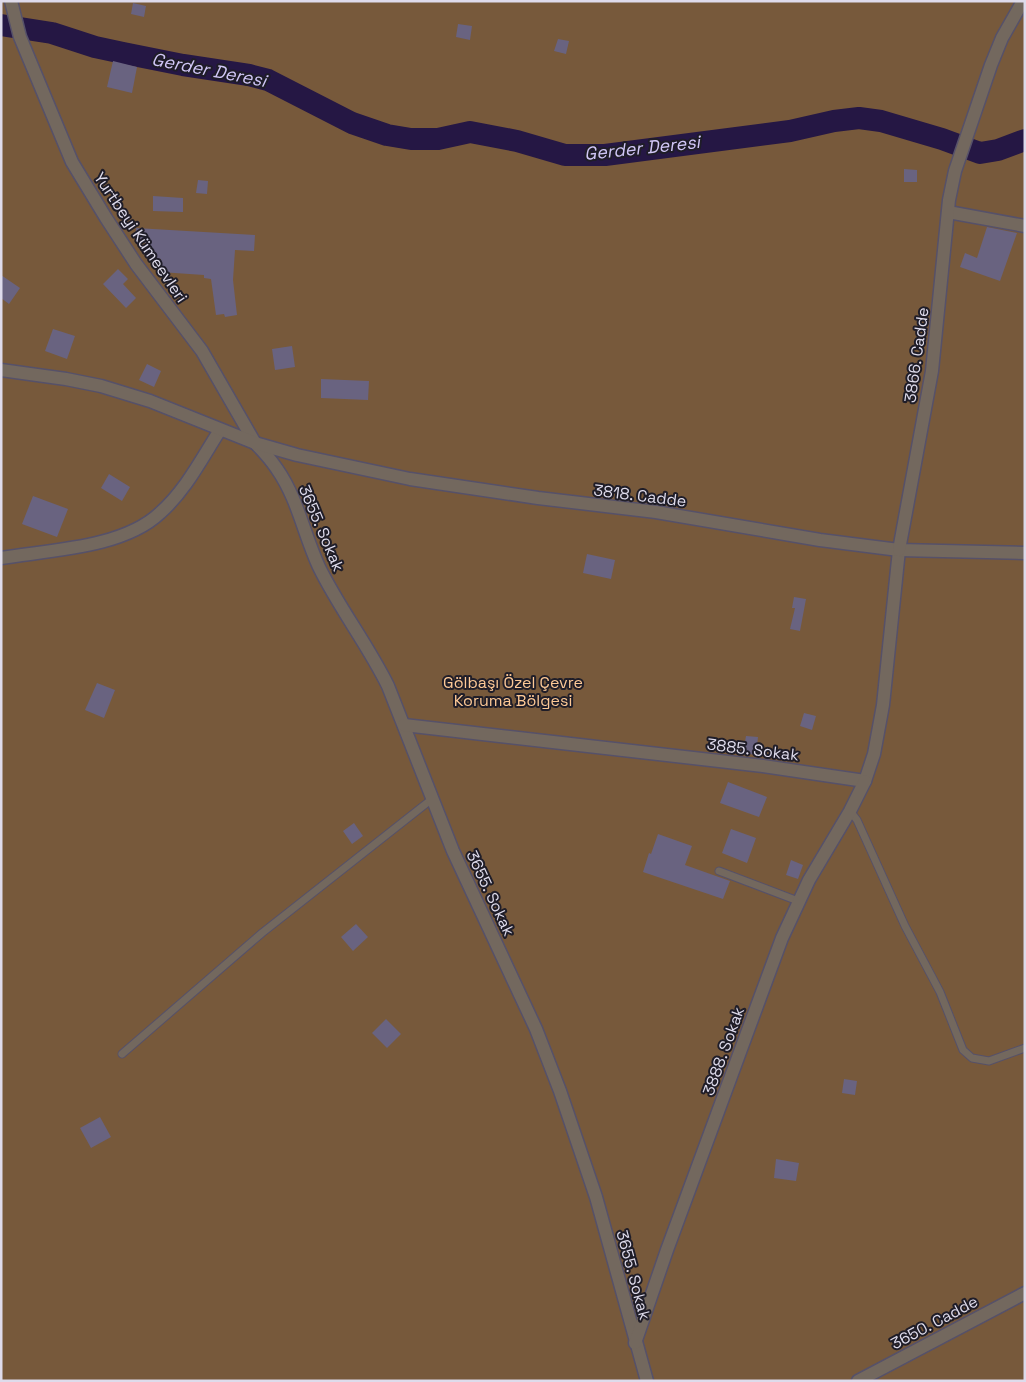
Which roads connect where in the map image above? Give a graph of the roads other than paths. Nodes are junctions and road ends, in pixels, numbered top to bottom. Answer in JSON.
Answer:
{"nodes":[{"id":1,"x":11,"y":1,"type":"edge"},
{"id":2,"x":1023,"y":1,"type":"edge"},
{"id":3,"x":948,"y":212,"type":"junction"},
{"id":4,"x":1025,"y":226,"type":"edge"},
{"id":5,"x":1,"y":370,"type":"edge"},
{"id":6,"x":220,"y":430,"type":"junction"},
{"id":7,"x":255,"y":443,"type":"junction"},
{"id":8,"x":900,"y":550,"type":"junction"},
{"id":9,"x":1025,"y":553,"type":"edge"},
{"id":10,"x":1,"y":558,"type":"edge"},
{"id":11,"x":404,"y":725,"type":"junction"},
{"id":12,"x":865,"y":781,"type":"junction"},
{"id":13,"x":432,"y":799,"type":"junction"},
{"id":14,"x":850,"y":811,"type":"junction"},
{"id":15,"x":718,"y":871,"type":"dead end"},
{"id":16,"x":798,"y":901,"type":"junction"},
{"id":17,"x":1025,"y":1048,"type":"edge"},
{"id":18,"x":122,"y":1054,"type":"dead end"},
{"id":19,"x":1025,"y":1293,"type":"edge"},
{"id":20,"x":636,"y":1343,"type":"junction"},
{"id":21,"x":647,"y":1381,"type":"edge"},
{"id":22,"x":858,"y":1381,"type":"edge"}],
"edges":[{"from":1,"to":7,"type":"street","name":"Yurtbeyi Kümeevleri"},
{"from":2,"to":3,"type":"street","name":"3866. Cadde"},
{"from":3,"to":4,"type":"street"},
{"from":3,"to":8,"type":"street","name":"3866. Cadde"},
{"from":5,"to":6,"type":"street"},
{"from":6,"to":7,"type":"street"},
{"from":6,"to":10,"type":"street"},
{"from":7,"to":8,"type":"street","name":"3818. Cadde"},
{"from":7,"to":11,"type":"street","name":"3655. Sokak"},
{"from":8,"to":9,"type":"street","name":"3818. Cadde"},
{"from":8,"to":12,"type":"street"},
{"from":11,"to":12,"type":"street","name":"3885. Sokak"},
{"from":11,"to":13,"type":"street","name":"3655. Sokak"},
{"from":12,"to":14,"type":"street","name":"3888. Sokak"},
{"from":13,"to":18,"type":"lane"},
{"from":13,"to":20,"type":"street","name":"3655. Sokak"},
{"from":14,"to":16,"type":"street","name":"3888. Sokak"},
{"from":14,"to":17,"type":"lane"},
{"from":15,"to":16,"type":"lane"},
{"from":16,"to":20,"type":"street","name":"3888. Sokak"},
{"from":19,"to":22,"type":"street","name":"3650. Cadde"},
{"from":20,"to":21,"type":"street","name":"3655. Sokak"}]}
